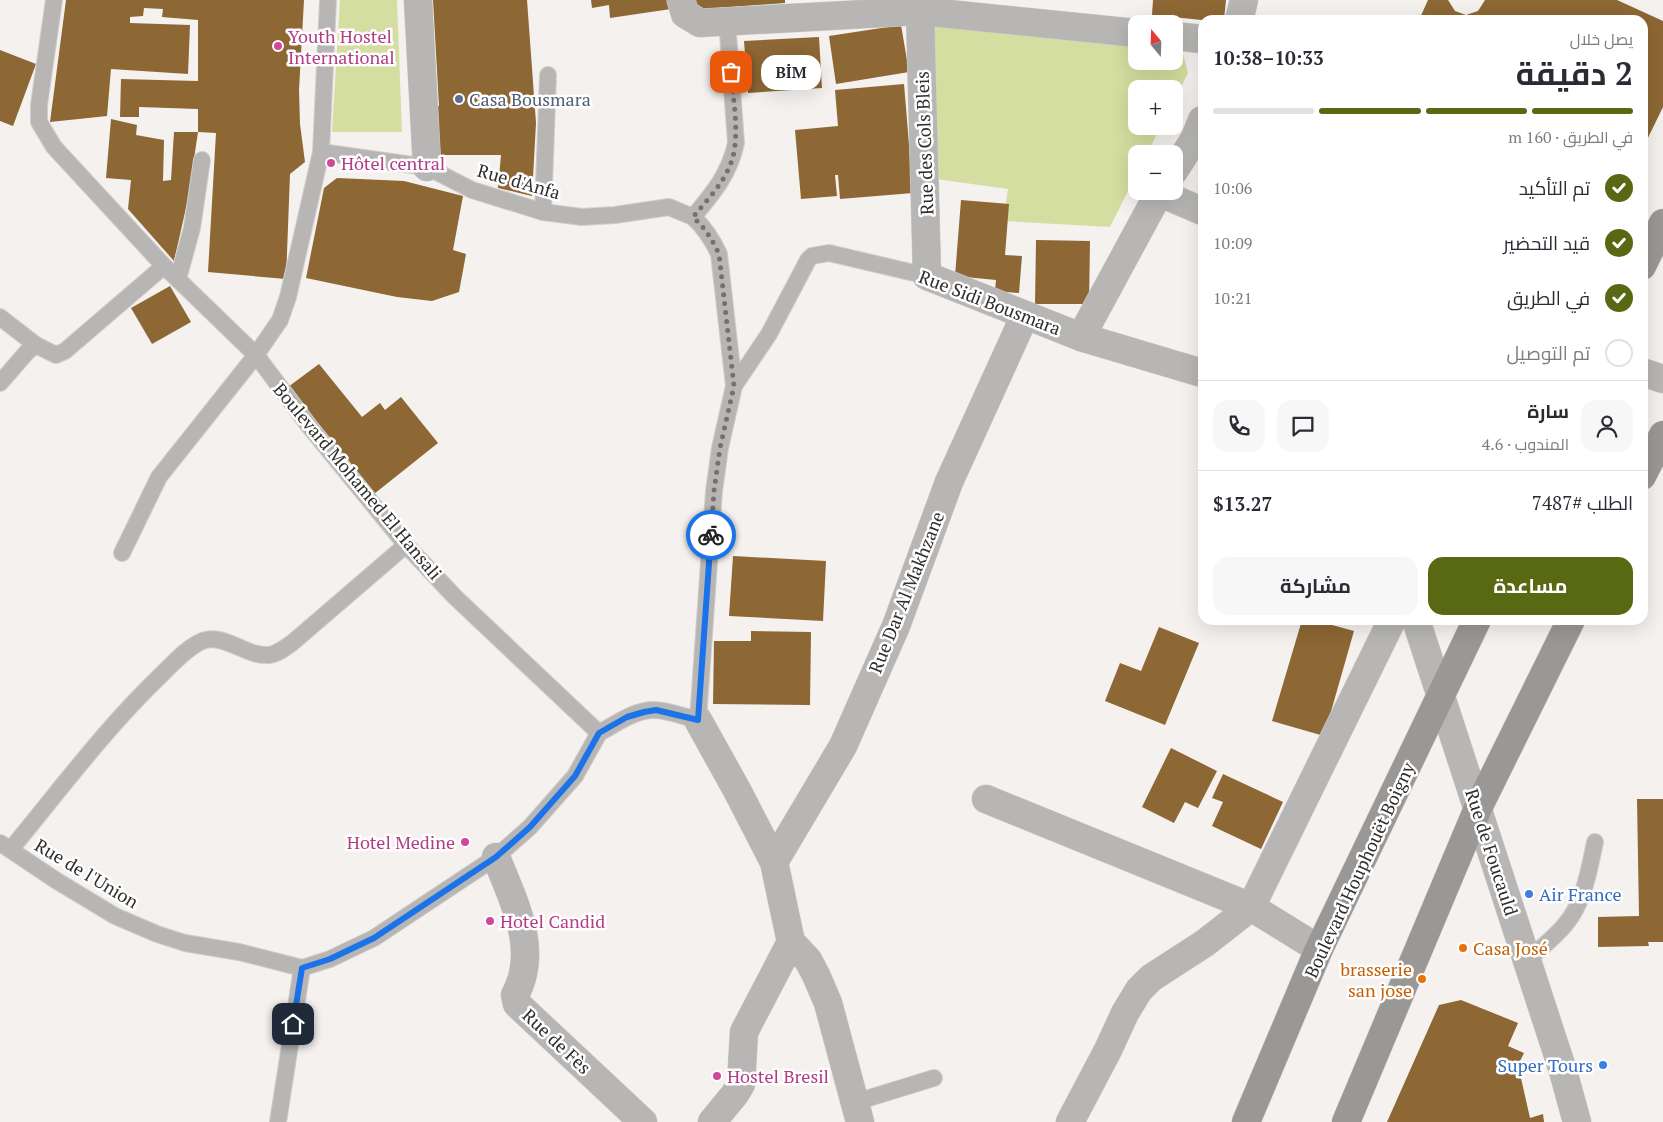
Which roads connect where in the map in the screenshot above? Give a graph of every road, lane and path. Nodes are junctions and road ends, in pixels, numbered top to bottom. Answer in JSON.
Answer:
{"nodes":[{"id":1,"x":54,"y":0,"type":"edge"},
{"id":2,"x":328,"y":0,"type":"edge"},
{"id":3,"x":418,"y":0,"type":"edge"},
{"id":4,"x":681,"y":0,"type":"edge"},
{"id":5,"x":1244,"y":0,"type":"edge"},
{"id":6,"x":920,"y":11,"type":"junction"},
{"id":7,"x":1240,"y":15,"type":"edge"},
{"id":8,"x":727,"y":20,"type":"junction"},
{"id":9,"x":1128,"y":32,"type":"edge"},
{"id":10,"x":1183,"y":37,"type":"edge"},
{"id":11,"x":1198,"y":39,"type":"edge"},
{"id":12,"x":548,"y":75,"type":"dead end"},
{"id":13,"x":1198,"y":130,"type":"edge"},
{"id":14,"x":321,"y":152,"type":"junction"},
{"id":15,"x":1183,"y":157,"type":"edge"},
{"id":16,"x":202,"y":160,"type":"dead end"},
{"id":17,"x":426,"y":167,"type":"junction"},
{"id":18,"x":1183,"y":197,"type":"edge"},
{"id":19,"x":1157,"y":200,"type":"edge"},
{"id":20,"x":1198,"y":207,"type":"edge"},
{"id":21,"x":543,"y":212,"type":"junction"},
{"id":22,"x":693,"y":217,"type":"junction"},
{"id":23,"x":1663,"y":223,"type":"edge"},
{"id":24,"x":1648,"y":254,"type":"edge"},
{"id":25,"x":164,"y":266,"type":"junction"},
{"id":26,"x":927,"y":276,"type":"junction"},
{"id":27,"x":178,"y":279,"type":"junction"},
{"id":28,"x":1025,"y":315,"type":"junction"},
{"id":29,"x":0,"y":317,"type":"edge"},
{"id":30,"x":1081,"y":337,"type":"junction"},
{"id":31,"x":36,"y":345,"type":"junction"},
{"id":32,"x":256,"y":355,"type":"junction"},
{"id":33,"x":1198,"y":372,"type":"edge"},
{"id":34,"x":1648,"y":374,"type":"edge"},
{"id":35,"x":1663,"y":379,"type":"edge"},
{"id":36,"x":0,"y":384,"type":"edge"},
{"id":37,"x":734,"y":386,"type":"junction"},
{"id":38,"x":1663,"y":435,"type":"edge"},
{"id":39,"x":1648,"y":464,"type":"edge"},
{"id":40,"x":406,"y":545,"type":"junction"},
{"id":41,"x":122,"y":553,"type":"dead end"},
{"id":42,"x":1390,"y":625,"type":"edge"},
{"id":43,"x":1418,"y":625,"type":"edge"},
{"id":44,"x":1475,"y":625,"type":"edge"},
{"id":45,"x":1569,"y":625,"type":"edge"},
{"id":46,"x":1441,"y":696,"type":"junction"},
{"id":47,"x":698,"y":720,"type":"junction"},
{"id":48,"x":599,"y":733,"type":"junction"},
{"id":49,"x":986,"y":798,"type":"dead end"},
{"id":50,"x":1478,"y":808,"type":"junction"},
{"id":51,"x":1595,"y":842,"type":"dead end"},
{"id":52,"x":5,"y":846,"type":"edge"},
{"id":53,"x":496,"y":857,"type":"junction"},
{"id":54,"x":774,"y":862,"type":"junction"},
{"id":55,"x":1251,"y":907,"type":"junction"},
{"id":56,"x":791,"y":942,"type":"junction"},
{"id":57,"x":1320,"y":949,"type":"junction"},
{"id":58,"x":1527,"y":961,"type":"junction"},
{"id":59,"x":302,"y":968,"type":"junction"},
{"id":60,"x":934,"y":1078,"type":"dead end"},
{"id":61,"x":858,"y":1112,"type":"edge"},
{"id":62,"x":278,"y":1122,"type":"edge"},
{"id":63,"x":643,"y":1122,"type":"edge"},
{"id":64,"x":712,"y":1122,"type":"edge"},
{"id":65,"x":1070,"y":1122,"type":"edge"},
{"id":66,"x":1246,"y":1122,"type":"edge"},
{"id":67,"x":1346,"y":1122,"type":"edge"},
{"id":68,"x":1577,"y":1122,"type":"edge"}],
"edges":[{"from":1,"to":25,"type":"lane","name":"Boulevard Mohamed El Hansali"},
{"from":2,"to":14,"type":"lane"},
{"from":3,"to":17,"type":"street"},
{"from":4,"to":8,"type":"street"},
{"from":5,"to":7,"type":"street"},
{"from":6,"to":8,"type":"street"},
{"from":6,"to":9,"type":"street"},
{"from":6,"to":26,"type":"street","name":"Rue des Cols Bleis"},
{"from":8,"to":22,"type":"lane"},
{"from":10,"to":11,"type":"street"},
{"from":12,"to":21,"type":"lane"},
{"from":13,"to":15,"type":"street"},
{"from":14,"to":17,"type":"lane","name":"Rue d'Anfa"},
{"from":14,"to":32,"type":"lane"},
{"from":16,"to":27,"type":"lane"},
{"from":17,"to":21,"type":"lane","name":"Rue d'Anfa"},
{"from":18,"to":20,"type":"street"},
{"from":19,"to":30,"type":"street"},
{"from":21,"to":22,"type":"lane","name":"Rue d'Anfa"},
{"from":22,"to":37,"type":"lane"},
{"from":23,"to":24,"type":"main road"},
{"from":25,"to":27,"type":"lane","name":"Boulevard Mohamed El Hansali"},
{"from":25,"to":31,"type":"lane"},
{"from":26,"to":28,"type":"street","name":"Rue Sidi Bousmara"},
{"from":26,"to":37,"type":"lane","name":"Rue Sidi Bousmara"},
{"from":27,"to":32,"type":"lane","name":"Boulevard Mohamed El Hansali"},
{"from":28,"to":30,"type":"street","name":"Rue Sidi Bousmara"},
{"from":28,"to":54,"type":"street","name":"Rue Dar Al Makhzane"},
{"from":29,"to":31,"type":"lane"},
{"from":30,"to":33,"type":"street","name":"Rue Sidi Bousmara"},
{"from":31,"to":36,"type":"lane"},
{"from":32,"to":40,"type":"lane","name":"Boulevard Mohamed El Hansali"},
{"from":32,"to":41,"type":"lane"},
{"from":34,"to":35,"type":"street"},
{"from":37,"to":47,"type":"lane"},
{"from":38,"to":39,"type":"main road"},
{"from":40,"to":48,"type":"lane","name":"Boulevard Mohamed El Hansali"},
{"from":40,"to":52,"type":"lane"},
{"from":42,"to":55,"type":"street"},
{"from":43,"to":46,"type":"street","name":"Rue de Foucauld"},
{"from":44,"to":46,"type":"main road","name":"Boulevard Houphouët Boigny"},
{"from":45,"to":50,"type":"main road"},
{"from":46,"to":50,"type":"street","name":"Rue de Foucauld"},
{"from":46,"to":57,"type":"main road","name":"Boulevard Houphouët Boigny"},
{"from":47,"to":48,"type":"lane"},
{"from":47,"to":54,"type":"street"},
{"from":48,"to":53,"type":"lane"},
{"from":49,"to":55,"type":"street"},
{"from":50,"to":58,"type":"street","name":"Rue de Foucauld"},
{"from":50,"to":67,"type":"main road"},
{"from":51,"to":58,"type":"lane"},
{"from":52,"to":59,"type":"lane","name":"Rue de l'Union"},
{"from":53,"to":59,"type":"lane"},
{"from":53,"to":63,"type":"street","name":"Rue de Fès"},
{"from":54,"to":56,"type":"street"},
{"from":55,"to":57,"type":"street"},
{"from":55,"to":65,"type":"street"},
{"from":56,"to":61,"type":"street"},
{"from":56,"to":64,"type":"street"},
{"from":57,"to":66,"type":"main road","name":"Boulevard Houphouët Boigny"},
{"from":58,"to":68,"type":"street","name":"Rue de Foucauld"},
{"from":59,"to":62,"type":"lane"},
{"from":60,"to":61,"type":"lane"}]}
